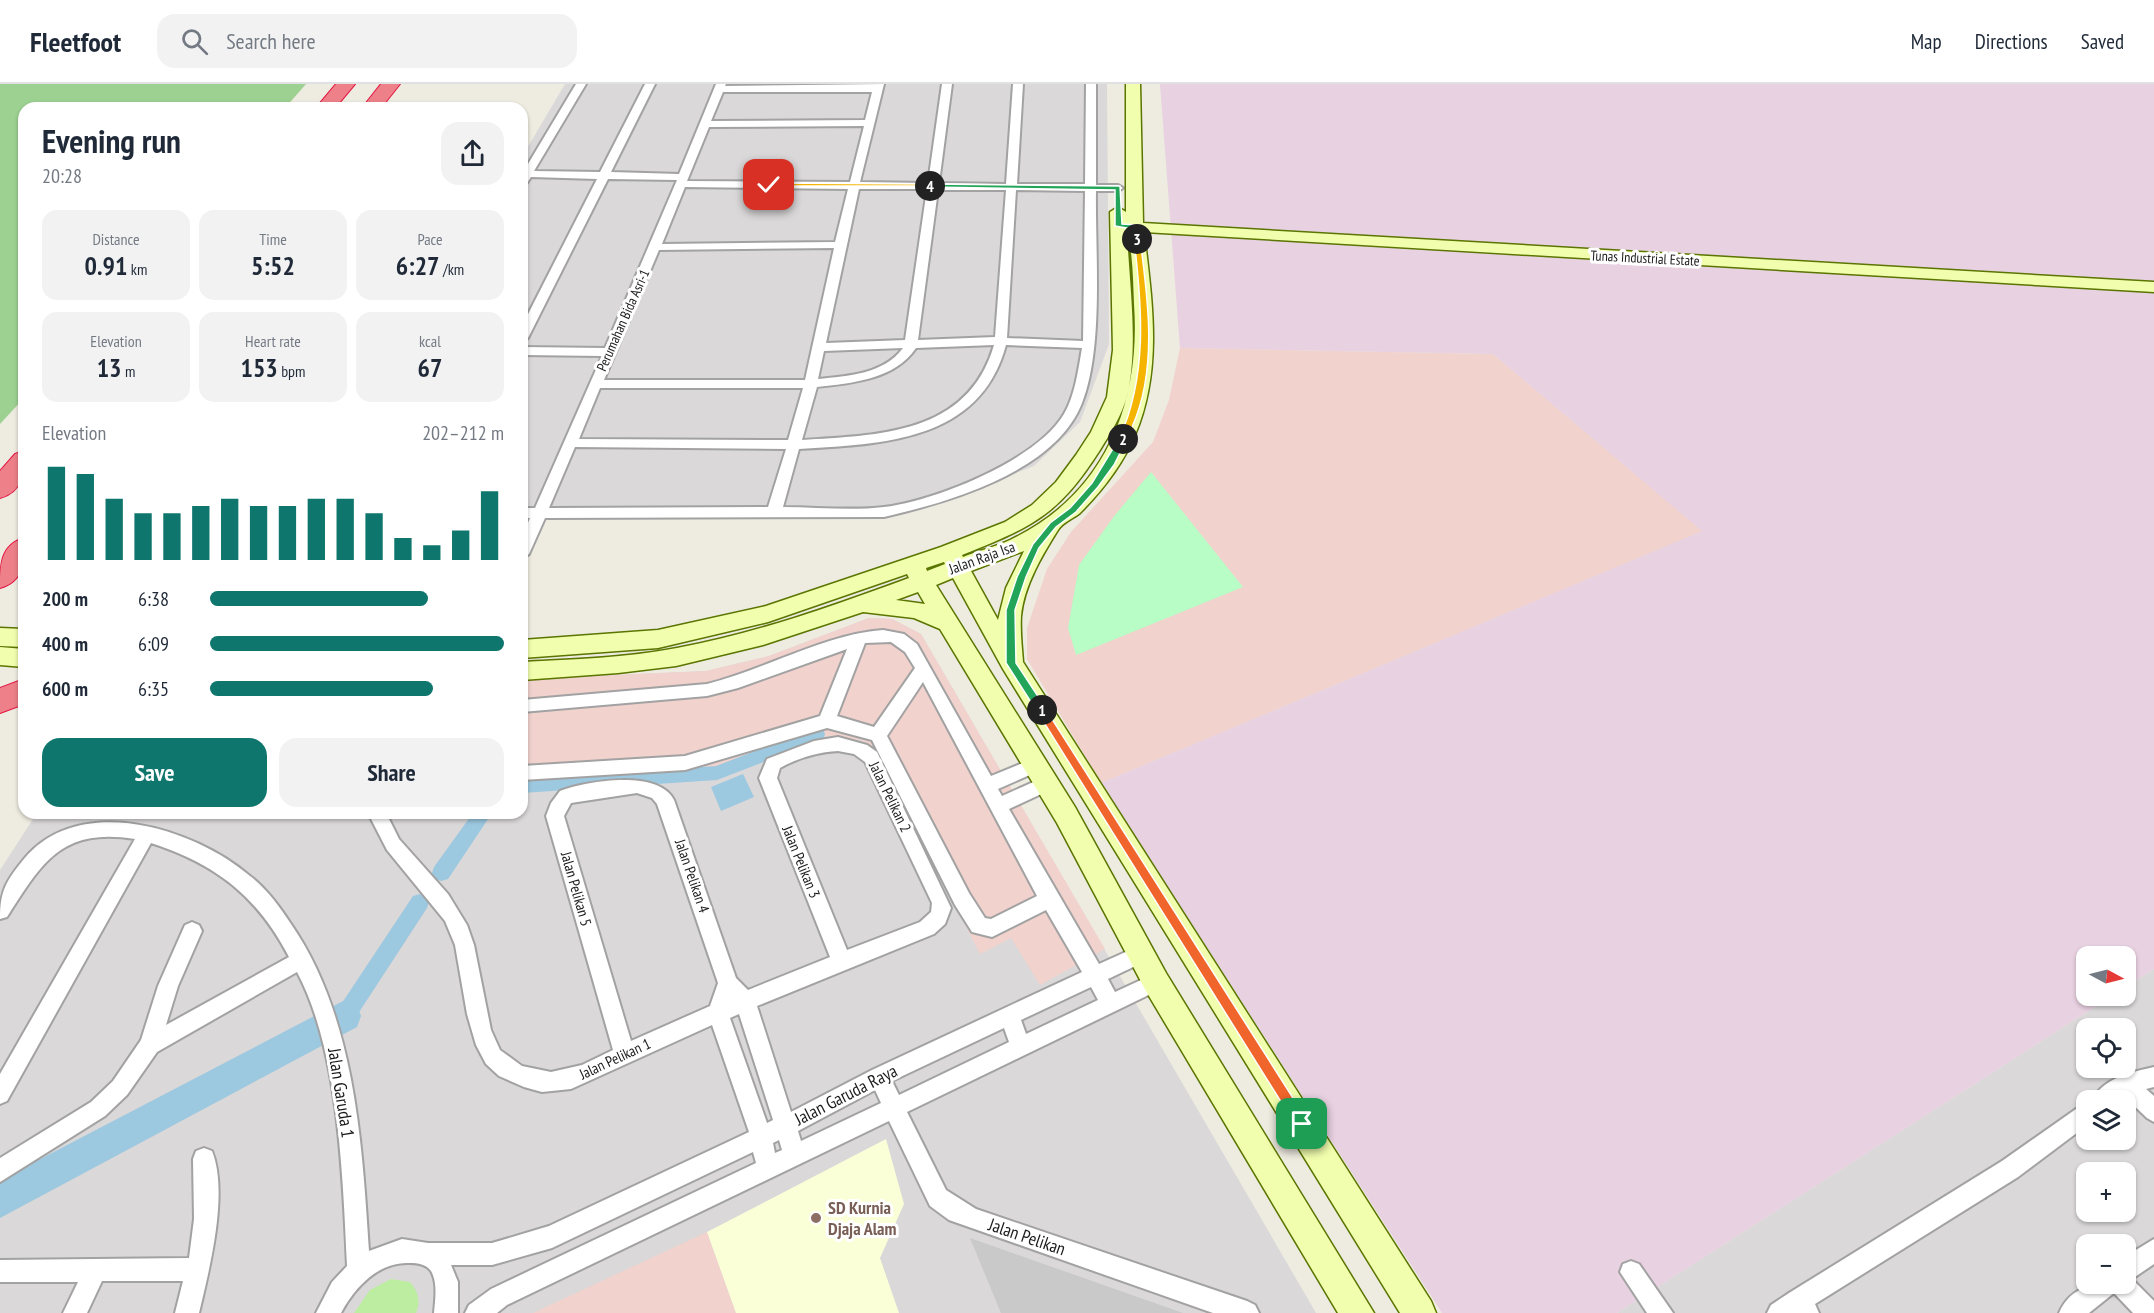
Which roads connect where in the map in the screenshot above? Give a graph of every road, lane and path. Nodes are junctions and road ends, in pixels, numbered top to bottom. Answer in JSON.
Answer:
{"nodes":[{"id":1,"x":346,"y":84,"type":"edge"},
{"id":2,"x":391,"y":84,"type":"edge"},
{"id":3,"x":581,"y":84,"type":"edge"},
{"id":4,"x":650,"y":84,"type":"edge"},
{"id":5,"x":947,"y":84,"type":"edge"},
{"id":6,"x":1018,"y":84,"type":"edge"},
{"id":7,"x":1091,"y":84,"type":"edge"},
{"id":8,"x":1117,"y":84,"type":"edge"},
{"id":9,"x":1133,"y":84,"type":"edge"},
{"id":10,"x":720,"y":86,"type":"edge"},
{"id":11,"x":878,"y":87,"type":"edge"},
{"id":12,"x":330,"y":102,"type":"edge"},
{"id":13,"x":376,"y":102,"type":"edge"},
{"id":14,"x":871,"y":123,"type":"junction"},
{"id":15,"x":706,"y":124,"type":"junction"},
{"id":16,"x":528,"y":171,"type":"edge"},
{"id":17,"x":604,"y":174,"type":"junction"},
{"id":18,"x":528,"y":178,"type":"edge"},
{"id":19,"x":682,"y":181,"type":"junction"},
{"id":20,"x":856,"y":186,"type":"junction"},
{"id":21,"x":933,"y":186,"type":"junction"},
{"id":22,"x":1010,"y":187,"type":"junction"},
{"id":23,"x":1092,"y":187,"type":"junction"},
{"id":24,"x":1118,"y":188,"type":"junction"},
{"id":25,"x":1127,"y":227,"type":"junction"},
{"id":26,"x":840,"y":245,"type":"junction"},
{"id":27,"x":655,"y":247,"type":"junction"},
{"id":28,"x":2154,"y":286,"type":"edge"},
{"id":29,"x":528,"y":326,"type":"edge"},
{"id":30,"x":1001,"y":341,"type":"junction"},
{"id":31,"x":911,"y":345,"type":"junction"},
{"id":32,"x":1089,"y":345,"type":"junction"},
{"id":33,"x":818,"y":347,"type":"junction"},
{"id":34,"x":528,"y":351,"type":"edge"},
{"id":35,"x":609,"y":352,"type":"junction"},
{"id":36,"x":595,"y":384,"type":"junction"},
{"id":37,"x":812,"y":384,"type":"junction"},
{"id":38,"x":569,"y":443,"type":"junction"},
{"id":39,"x":795,"y":445,"type":"junction"},
{"id":40,"x":18,"y":467,"type":"edge"},
{"id":41,"x":0,"y":489,"type":"edge"},
{"id":42,"x":528,"y":513,"type":"edge"},
{"id":43,"x":540,"y":513,"type":"junction"},
{"id":44,"x":774,"y":513,"type":"junction"},
{"id":45,"x":1053,"y":525,"type":"junction"},
{"id":46,"x":528,"y":540,"type":"edge"},
{"id":47,"x":18,"y":556,"type":"edge"},
{"id":48,"x":953,"y":560,"type":"junction"},
{"id":49,"x":917,"y":572,"type":"junction"},
{"id":50,"x":0,"y":578,"type":"edge"},
{"id":51,"x":854,"y":604,"type":"junction"},
{"id":52,"x":948,"y":623,"type":"junction"},
{"id":53,"x":0,"y":637,"type":"edge"},
{"id":54,"x":18,"y":638,"type":"edge"},
{"id":55,"x":859,"y":638,"type":"junction"},
{"id":56,"x":528,"y":649,"type":"edge"},
{"id":57,"x":0,"y":656,"type":"edge"},
{"id":58,"x":18,"y":657,"type":"edge"},
{"id":59,"x":1011,"y":663,"type":"junction"},
{"id":60,"x":924,"y":668,"type":"junction"},
{"id":61,"x":528,"y":671,"type":"edge"},
{"id":62,"x":18,"y":694,"type":"edge"},
{"id":63,"x":0,"y":701,"type":"edge"},
{"id":64,"x":528,"y":705,"type":"edge"},
{"id":65,"x":827,"y":721,"type":"junction"},
{"id":66,"x":878,"y":735,"type":"junction"},
{"id":67,"x":773,"y":764,"type":"joint"},
{"id":68,"x":528,"y":773,"type":"edge"},
{"id":69,"x":1041,"y":774,"type":"junction"},
{"id":70,"x":637,"y":786,"type":"joint"},
{"id":71,"x":986,"y":786,"type":"junction"},
{"id":72,"x":998,"y":806,"type":"junction"},
{"id":73,"x":380,"y":819,"type":"edge"},
{"id":74,"x":147,"y":834,"type":"junction"},
{"id":75,"x":1049,"y":899,"type":"junction"},
{"id":76,"x":0,"y":911,"type":"edge"},
{"id":77,"x":927,"y":928,"type":"joint"},
{"id":78,"x":192,"y":931,"type":"dead end"},
{"id":79,"x":1141,"y":954,"type":"junction"},
{"id":80,"x":301,"y":960,"type":"junction"},
{"id":81,"x":842,"y":960,"type":"junction"},
{"id":82,"x":1096,"y":975,"type":"junction"},
{"id":83,"x":1156,"y":982,"type":"junction"},
{"id":84,"x":728,"y":983,"type":"junction"},
{"id":85,"x":745,"y":1001,"type":"junction"},
{"id":86,"x":1111,"y":1003,"type":"junction"},
{"id":87,"x":718,"y":1013,"type":"junction"},
{"id":88,"x":1009,"y":1016,"type":"junction"},
{"id":89,"x":150,"y":1045,"type":"junction"},
{"id":90,"x":1021,"y":1046,"type":"junction"},
{"id":91,"x":624,"y":1053,"type":"junction"},
{"id":92,"x":879,"y":1077,"type":"junction"},
{"id":93,"x":2154,"y":1077,"type":"edge"},
{"id":94,"x":2126,"y":1084,"type":"junction"},
{"id":95,"x":2118,"y":1090,"type":"edge"},
{"id":96,"x":0,"y":1094,"type":"edge"},
{"id":97,"x":892,"y":1107,"type":"junction"},
{"id":98,"x":2154,"y":1111,"type":"edge"},
{"id":99,"x":2076,"y":1120,"type":"edge"},
{"id":100,"x":784,"y":1126,"type":"junction"},
{"id":101,"x":761,"y":1137,"type":"junction"},
{"id":102,"x":795,"y":1156,"type":"junction"},
{"id":103,"x":204,"y":1159,"type":"dead end"},
{"id":104,"x":768,"y":1169,"type":"junction"},
{"id":105,"x":0,"y":1170,"type":"edge"},
{"id":106,"x":2154,"y":1251,"type":"edge"},
{"id":107,"x":428,"y":1254,"type":"junction"},
{"id":108,"x":2136,"y":1263,"type":"edge"},
{"id":109,"x":198,"y":1269,"type":"junction"},
{"id":110,"x":359,"y":1269,"type":"junction"},
{"id":111,"x":0,"y":1271,"type":"edge"},
{"id":112,"x":95,"y":1271,"type":"junction"},
{"id":113,"x":1631,"y":1272,"type":"dead end"},
{"id":114,"x":2095,"y":1294,"type":"edge"},
{"id":115,"x":2131,"y":1294,"type":"edge"},
{"id":116,"x":1794,"y":1309,"type":"edge"},
{"id":117,"x":75,"y":1313,"type":"edge"},
{"id":118,"x":187,"y":1313,"type":"edge"},
{"id":119,"x":328,"y":1313,"type":"edge"},
{"id":120,"x":446,"y":1313,"type":"edge"},
{"id":121,"x":477,"y":1313,"type":"edge"},
{"id":122,"x":1247,"y":1313,"type":"edge"},
{"id":123,"x":1357,"y":1313,"type":"edge"},
{"id":124,"x":1419,"y":1313,"type":"edge"},
{"id":125,"x":1661,"y":1313,"type":"edge"},
{"id":126,"x":2071,"y":1313,"type":"edge"},
{"id":127,"x":2149,"y":1313,"type":"edge"}],
"edges":[{"from":1,"to":12,"type":"highway"},
{"from":2,"to":13,"type":"highway"},
{"from":3,"to":16,"type":"street"},
{"from":4,"to":17,"type":"street"},
{"from":5,"to":21,"type":"street"},
{"from":6,"to":22,"type":"street"},
{"from":7,"to":23,"type":"street"},
{"from":8,"to":24,"type":"main road","name":"Jalan Raja Isa"},
{"from":9,"to":25,"type":"main road","name":"Jalan Raja Isa"},
{"from":10,"to":11,"type":"street"},
{"from":10,"to":15,"type":"street","name":"Perumahan Bida Asri-1"},
{"from":11,"to":14,"type":"street"},
{"from":14,"to":15,"type":"street"},
{"from":14,"to":20,"type":"street"},
{"from":15,"to":19,"type":"street","name":"Perumahan Bida Asri-1"},
{"from":17,"to":18,"type":"street"},
{"from":17,"to":19,"type":"street"},
{"from":17,"to":29,"type":"street"},
{"from":19,"to":20,"type":"street"},
{"from":19,"to":27,"type":"street","name":"Perumahan Bida Asri-1"},
{"from":20,"to":21,"type":"street"},
{"from":20,"to":26,"type":"street"},
{"from":21,"to":22,"type":"street"},
{"from":21,"to":31,"type":"street"},
{"from":22,"to":23,"type":"street"},
{"from":22,"to":30,"type":"street"},
{"from":23,"to":24,"type":"street"},
{"from":23,"to":32,"type":"street"},
{"from":24,"to":25,"type":"main road","name":"Jalan Raja Isa"},
{"from":25,"to":28,"type":"main road","name":"Tunas Industrial Estate"},
{"from":25,"to":45,"type":"main road","name":"Jalan Raja Isa"},
{"from":25,"to":48,"type":"main road","name":"Jalan Raja Isa"},
{"from":26,"to":27,"type":"street"},
{"from":26,"to":33,"type":"street"},
{"from":27,"to":35,"type":"street","name":"Perumahan Bida Asri-1"},
{"from":30,"to":31,"type":"street"},
{"from":30,"to":32,"type":"street"},
{"from":30,"to":39,"type":"street"},
{"from":31,"to":33,"type":"street"},
{"from":31,"to":37,"type":"street"},
{"from":32,"to":44,"type":"street"},
{"from":33,"to":37,"type":"street"},
{"from":34,"to":35,"type":"street"},
{"from":35,"to":36,"type":"street","name":"Perumahan Bida Asri-1"},
{"from":36,"to":37,"type":"street"},
{"from":36,"to":38,"type":"street","name":"Perumahan Bida Asri-1"},
{"from":37,"to":39,"type":"street"},
{"from":38,"to":39,"type":"street"},
{"from":38,"to":43,"type":"street","name":"Perumahan Bida Asri-1"},
{"from":39,"to":44,"type":"street"},
{"from":40,"to":41,"type":"highway"},
{"from":42,"to":43,"type":"street"},
{"from":43,"to":44,"type":"street"},
{"from":43,"to":46,"type":"street","name":"Perumahan Bida Asri-1"},
{"from":45,"to":48,"type":"main road","name":"Jalan Raja Isa"},
{"from":45,"to":59,"type":"main road"},
{"from":47,"to":50,"type":"highway"},
{"from":48,"to":49,"type":"main road","name":"Jalan Raja Isa"},
{"from":48,"to":59,"type":"main road"},
{"from":49,"to":51,"type":"main road","name":"Jalan Raja Isa"},
{"from":49,"to":52,"type":"main road"},
{"from":49,"to":56,"type":"main road","name":"Jalan Raja Isa"},
{"from":51,"to":52,"type":"main road"},
{"from":51,"to":61,"type":"main road","name":"Jalan Raja Isa"},
{"from":52,"to":69,"type":"main road"},
{"from":53,"to":54,"type":"main road"},
{"from":55,"to":60,"type":"street"},
{"from":55,"to":64,"type":"street"},
{"from":55,"to":65,"type":"street"},
{"from":57,"to":58,"type":"main road"},
{"from":59,"to":124,"type":"main road"},
{"from":60,"to":66,"type":"street"},
{"from":60,"to":71,"type":"street"},
{"from":62,"to":63,"type":"highway"},
{"from":65,"to":66,"type":"street"},
{"from":65,"to":68,"type":"street"},
{"from":66,"to":75,"type":"street"},
{"from":67,"to":77,"type":"street","name":"Jalan Pelikan 2"},
{"from":67,"to":81,"type":"street","name":"Jalan Pelikan 3"},
{"from":69,"to":71,"type":"street"},
{"from":69,"to":72,"type":"street"},
{"from":69,"to":79,"type":"main road"},
{"from":70,"to":84,"type":"street","name":"Jalan Pelikan 4"},
{"from":70,"to":91,"type":"street","name":"Jalan Pelikan 5"},
{"from":71,"to":72,"type":"street"},
{"from":72,"to":75,"type":"street"},
{"from":73,"to":91,"type":"street","name":"Jalan Pelikan 1"},
{"from":74,"to":76,"type":"street","name":"Jalan Garuda 1"},
{"from":74,"to":80,"type":"street","name":"Jalan Garuda 1"},
{"from":74,"to":96,"type":"street"},
{"from":75,"to":82,"type":"street"},
{"from":77,"to":81,"type":"street","name":"Jalan Pelikan 1"},
{"from":78,"to":89,"type":"street"},
{"from":79,"to":82,"type":"street","name":"Jalan Garuda Raya"},
{"from":79,"to":83,"type":"main road"},
{"from":80,"to":89,"type":"street"},
{"from":80,"to":110,"type":"street","name":"Jalan Garuda 1"},
{"from":81,"to":85,"type":"street","name":"Jalan Pelikan 1"},
{"from":82,"to":86,"type":"street"},
{"from":82,"to":88,"type":"street","name":"Jalan Garuda Raya"},
{"from":83,"to":86,"type":"street"},
{"from":83,"to":123,"type":"main road"},
{"from":84,"to":85,"type":"street"},
{"from":84,"to":87,"type":"street"},
{"from":85,"to":87,"type":"street","name":"Jalan Pelikan 1"},
{"from":85,"to":100,"type":"street"},
{"from":86,"to":90,"type":"street"},
{"from":87,"to":91,"type":"street","name":"Jalan Pelikan 1"},
{"from":87,"to":101,"type":"street"},
{"from":88,"to":90,"type":"street"},
{"from":88,"to":92,"type":"street","name":"Jalan Garuda Raya"},
{"from":89,"to":105,"type":"street"},
{"from":90,"to":97,"type":"street"},
{"from":92,"to":97,"type":"street","name":"Jalan Pelikan"},
{"from":92,"to":100,"type":"street","name":"Jalan Garuda Raya"},
{"from":93,"to":94,"type":"street"},
{"from":94,"to":95,"type":"street"},
{"from":94,"to":98,"type":"street"},
{"from":97,"to":102,"type":"street"},
{"from":97,"to":122,"type":"street","name":"Jalan Pelikan"},
{"from":99,"to":116,"type":"street"},
{"from":100,"to":101,"type":"street","name":"Jalan Garuda Raya"},
{"from":100,"to":102,"type":"street"},
{"from":101,"to":104,"type":"street"},
{"from":101,"to":107,"type":"street","name":"Jalan Garuda Raya"},
{"from":102,"to":104,"type":"street"},
{"from":103,"to":109,"type":"street"},
{"from":104,"to":121,"type":"street"},
{"from":106,"to":108,"type":"street"},
{"from":107,"to":110,"type":"street"},
{"from":107,"to":120,"type":"street"},
{"from":109,"to":112,"type":"street"},
{"from":109,"to":118,"type":"street"},
{"from":110,"to":119,"type":"street"},
{"from":111,"to":112,"type":"street"},
{"from":112,"to":117,"type":"street"},
{"from":113,"to":125,"type":"street"},
{"from":114,"to":126,"type":"street"},
{"from":115,"to":127,"type":"street"}]}
